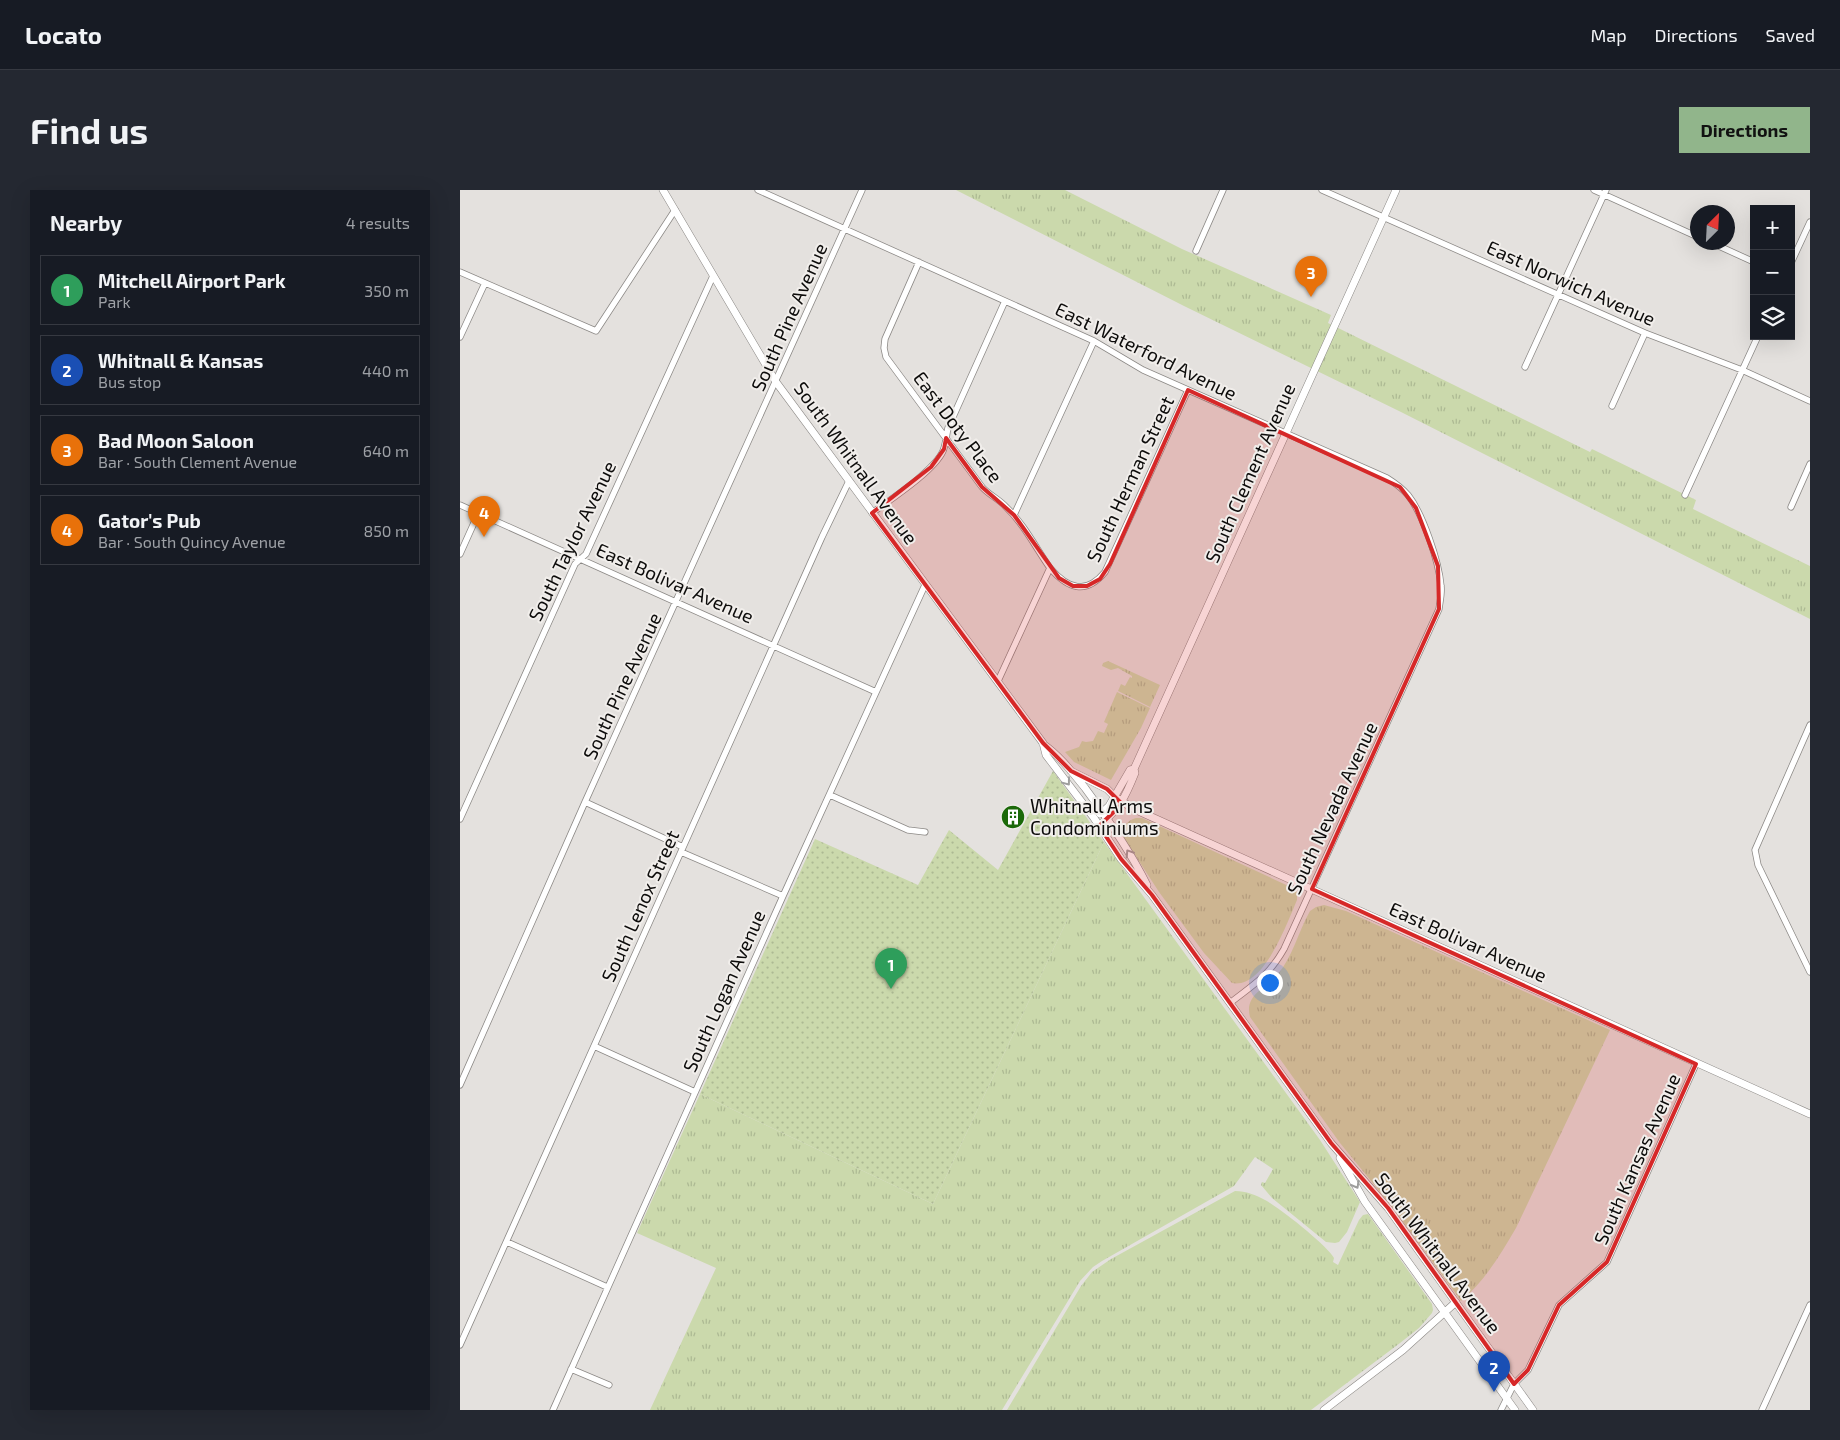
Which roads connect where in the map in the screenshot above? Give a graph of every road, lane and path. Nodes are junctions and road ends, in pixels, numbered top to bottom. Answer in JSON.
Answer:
{"nodes":[{"id":1,"x":663,"y":190,"type":"edge"},
{"id":2,"x":758,"y":190,"type":"edge"},
{"id":3,"x":862,"y":190,"type":"edge"},
{"id":4,"x":1222,"y":190,"type":"edge"},
{"id":5,"x":1322,"y":190,"type":"edge"},
{"id":6,"x":1396,"y":190,"type":"edge"},
{"id":7,"x":1594,"y":190,"type":"edge"},
{"id":8,"x":1605,"y":192,"type":"edge"},
{"id":9,"x":675,"y":210,"type":"junction"},
{"id":10,"x":1384,"y":216,"type":"junction"},
{"id":11,"x":1810,"y":222,"type":"edge"},
{"id":12,"x":845,"y":228,"type":"junction"},
{"id":13,"x":1690,"y":233,"type":"edge"},
{"id":14,"x":1728,"y":250,"type":"edge"},
{"id":15,"x":1196,"y":251,"type":"dead end"},
{"id":16,"x":1795,"y":254,"type":"edge"},
{"id":17,"x":1750,"y":260,"type":"edge"},
{"id":18,"x":919,"y":262,"type":"junction"},
{"id":19,"x":460,"y":272,"type":"edge"},
{"id":20,"x":713,"y":276,"type":"junction"},
{"id":21,"x":484,"y":283,"type":"junction"},
{"id":22,"x":1558,"y":294,"type":"junction"},
{"id":23,"x":1005,"y":301,"type":"junction"},
{"id":24,"x":1645,"y":333,"type":"junction"},
{"id":25,"x":460,"y":337,"type":"edge"},
{"id":26,"x":1756,"y":340,"type":"edge"},
{"id":27,"x":1094,"y":341,"type":"junction"},
{"id":28,"x":1525,"y":367,"type":"dead end"},
{"id":29,"x":1742,"y":370,"type":"junction"},
{"id":30,"x":776,"y":382,"type":"junction"},
{"id":31,"x":1188,"y":390,"type":"junction"},
{"id":32,"x":1810,"y":401,"type":"edge"},
{"id":33,"x":1612,"y":406,"type":"dead end"},
{"id":34,"x":1286,"y":432,"type":"junction"},
{"id":35,"x":946,"y":438,"type":"junction"},
{"id":36,"x":1810,"y":464,"type":"edge"},
{"id":37,"x":849,"y":480,"type":"junction"},
{"id":38,"x":1685,"y":495,"type":"dead end"},
{"id":39,"x":460,"y":506,"type":"edge"},
{"id":40,"x":1791,"y":507,"type":"dead end"},
{"id":41,"x":872,"y":513,"type":"junction"},
{"id":42,"x":478,"y":514,"type":"junction"},
{"id":43,"x":1014,"y":515,"type":"junction"},
{"id":44,"x":460,"y":554,"type":"edge"},
{"id":45,"x":580,"y":559,"type":"junction"},
{"id":46,"x":1050,"y":568,"type":"junction"},
{"id":47,"x":926,"y":585,"type":"junction"},
{"id":48,"x":677,"y":602,"type":"junction"},
{"id":49,"x":1439,"y":609,"type":"joint"},
{"id":50,"x":774,"y":646,"type":"junction"},
{"id":51,"x":998,"y":681,"type":"junction"},
{"id":52,"x":876,"y":692,"type":"junction"},
{"id":53,"x":1810,"y":725,"type":"edge"},
{"id":54,"x":1043,"y":743,"type":"junction"},
{"id":55,"x":1134,"y":769,"type":"junction"},
{"id":56,"x":1071,"y":771,"type":"junction"},
{"id":57,"x":830,"y":795,"type":"junction"},
{"id":58,"x":1115,"y":797,"type":"junction"},
{"id":59,"x":585,"y":802,"type":"junction"},
{"id":60,"x":1122,"y":802,"type":"junction"},
{"id":61,"x":1102,"y":812,"type":"junction"},
{"id":62,"x":1094,"y":818,"type":"junction"},
{"id":63,"x":460,"y":819,"type":"edge"},
{"id":64,"x":1107,"y":819,"type":"junction"},
{"id":65,"x":1099,"y":826,"type":"junction"},
{"id":66,"x":925,"y":832,"type":"dead end"},
{"id":67,"x":682,"y":849,"type":"junction"},
{"id":68,"x":1312,"y":889,"type":"junction"},
{"id":69,"x":783,"y":896,"type":"junction"},
{"id":70,"x":1152,"y":896,"type":"junction"},
{"id":71,"x":1810,"y":972,"type":"edge"},
{"id":72,"x":1230,"y":1002,"type":"junction"},
{"id":73,"x":594,"y":1046,"type":"junction"},
{"id":74,"x":1696,"y":1064,"type":"junction"},
{"id":75,"x":460,"y":1085,"type":"edge"},
{"id":76,"x":695,"y":1092,"type":"junction"},
{"id":77,"x":1810,"y":1114,"type":"edge"},
{"id":78,"x":1332,"y":1143,"type":"junction"},
{"id":79,"x":507,"y":1242,"type":"junction"},
{"id":80,"x":607,"y":1287,"type":"junction"},
{"id":81,"x":1456,"y":1302,"type":"junction"},
{"id":82,"x":1810,"y":1305,"type":"edge"},
{"id":83,"x":1445,"y":1313,"type":"junction"},
{"id":84,"x":460,"y":1345,"type":"edge"},
{"id":85,"x":571,"y":1369,"type":"junction"},
{"id":86,"x":1514,"y":1384,"type":"junction"},
{"id":87,"x":609,"y":1385,"type":"dead end"},
{"id":88,"x":1506,"y":1398,"type":"junction"},
{"id":89,"x":553,"y":1410,"type":"edge"},
{"id":90,"x":1324,"y":1410,"type":"edge"},
{"id":91,"x":1501,"y":1410,"type":"edge"},
{"id":92,"x":1515,"y":1410,"type":"edge"},
{"id":93,"x":1533,"y":1410,"type":"edge"},
{"id":94,"x":1762,"y":1410,"type":"edge"}],
"edges":[{"from":1,"to":9,"type":"street","name":"South Whitnall Avenue"},
{"from":2,"to":12,"type":"street","name":"East Waterford Avenue"},
{"from":3,"to":12,"type":"street","name":"South Pine Avenue"},
{"from":4,"to":15,"type":"street"},
{"from":5,"to":10,"type":"street","name":"East Norwich Avenue"},
{"from":6,"to":10,"type":"street","name":"South Clement Avenue"},
{"from":7,"to":8,"type":"street"},
{"from":8,"to":13,"type":"street"},
{"from":8,"to":22,"type":"street"},
{"from":9,"to":20,"type":"street","name":"South Whitnall Avenue"},
{"from":9,"to":21,"type":"street"},
{"from":10,"to":22,"type":"street","name":"East Norwich Avenue"},
{"from":10,"to":34,"type":"street","name":"South Clement Avenue"},
{"from":11,"to":16,"type":"street"},
{"from":12,"to":18,"type":"street","name":"East Waterford Avenue"},
{"from":12,"to":30,"type":"street","name":"South Pine Avenue"},
{"from":14,"to":17,"type":"street"},
{"from":18,"to":23,"type":"street","name":"East Waterford Avenue"},
{"from":18,"to":35,"type":"street","name":"East Doty Place"},
{"from":19,"to":21,"type":"street"},
{"from":20,"to":30,"type":"street","name":"South Whitnall Avenue"},
{"from":20,"to":45,"type":"street","name":"South Taylor Avenue"},
{"from":21,"to":25,"type":"street"},
{"from":22,"to":24,"type":"street","name":"East Norwich Avenue"},
{"from":22,"to":28,"type":"street"},
{"from":23,"to":27,"type":"street","name":"East Waterford Avenue"},
{"from":23,"to":35,"type":"street"},
{"from":24,"to":29,"type":"street","name":"East Norwich Avenue"},
{"from":24,"to":33,"type":"street"},
{"from":26,"to":29,"type":"street"},
{"from":27,"to":31,"type":"street","name":"East Waterford Avenue"},
{"from":27,"to":43,"type":"street"},
{"from":29,"to":32,"type":"street","name":"East Norwich Avenue"},
{"from":29,"to":38,"type":"street"},
{"from":30,"to":37,"type":"street","name":"South Whitnall Avenue"},
{"from":30,"to":48,"type":"street","name":"South Pine Avenue"},
{"from":31,"to":34,"type":"street","name":"East Waterford Avenue"},
{"from":31,"to":46,"type":"street","name":"South Herman Street"},
{"from":34,"to":49,"type":"street","name":"East Waterford Avenue"},
{"from":34,"to":55,"type":"street","name":"South Clement Avenue"},
{"from":35,"to":41,"type":"street"},
{"from":35,"to":43,"type":"street","name":"East Doty Place"},
{"from":36,"to":40,"type":"street"},
{"from":37,"to":41,"type":"street","name":"South Whitnall Avenue"},
{"from":37,"to":50,"type":"street","name":"South Lenox Street"},
{"from":39,"to":42,"type":"street","name":"East Bolivar Avenue"},
{"from":41,"to":47,"type":"street","name":"South Whitnall Avenue"},
{"from":42,"to":44,"type":"street"},
{"from":42,"to":45,"type":"street","name":"East Bolivar Avenue"},
{"from":43,"to":46,"type":"street","name":"East Doty Place"},
{"from":45,"to":48,"type":"street","name":"East Bolivar Avenue"},
{"from":45,"to":63,"type":"street","name":"South Taylor Avenue"},
{"from":46,"to":51,"type":"street"},
{"from":47,"to":51,"type":"street","name":"South Whitnall Avenue"},
{"from":47,"to":52,"type":"street","name":"South Logan Avenue"},
{"from":48,"to":50,"type":"street","name":"East Bolivar Avenue"},
{"from":48,"to":59,"type":"street","name":"South Pine Avenue"},
{"from":49,"to":68,"type":"street","name":"South Nevada Avenue"},
{"from":50,"to":52,"type":"street","name":"East Bolivar Avenue"},
{"from":50,"to":67,"type":"street","name":"South Lenox Street"},
{"from":51,"to":54,"type":"street","name":"South Whitnall Avenue"},
{"from":52,"to":57,"type":"street","name":"South Logan Avenue"},
{"from":53,"to":71,"type":"street"},
{"from":54,"to":56,"type":"street","name":"South Whitnall Avenue"},
{"from":54,"to":62,"type":"street","name":"South Whitnall Avenue","one_way":true},
{"from":55,"to":58,"type":"street","name":"South Clement Avenue"},
{"from":55,"to":60,"type":"street","name":"South Clement Avenue"},
{"from":56,"to":58,"type":"street","name":"East Bolivar Avenue"},
{"from":56,"to":61,"type":"street","name":"South Whitnall Avenue"},
{"from":57,"to":66,"type":"street"},
{"from":57,"to":69,"type":"street","name":"South Logan Avenue"},
{"from":58,"to":60,"type":"street","name":"East Bolivar Avenue"},
{"from":58,"to":61,"type":"street","name":"South Clement Avenue"},
{"from":59,"to":67,"type":"street"},
{"from":59,"to":75,"type":"street","name":"South Pine Avenue"},
{"from":60,"to":64,"type":"street","name":"South Clement Avenue"},
{"from":60,"to":68,"type":"street","name":"East Bolivar Avenue"},
{"from":61,"to":62,"type":"street","name":"South Clement Avenue"},
{"from":61,"to":64,"type":"street","name":"South Whitnall Avenue"},
{"from":62,"to":65,"type":"street","name":"South Whitnall Avenue"},
{"from":64,"to":65,"type":"street","name":"South Clement Avenue"},
{"from":70,"to":64,"type":"street","name":"South Whitnall Avenue","one_way":true},
{"from":65,"to":70,"type":"street","name":"South Whitnall Avenue"},
{"from":67,"to":69,"type":"street"},
{"from":67,"to":73,"type":"street","name":"South Lenox Street"},
{"from":68,"to":72,"type":"street","name":"South Nevada Avenue"},
{"from":68,"to":74,"type":"street","name":"East Bolivar Avenue"},
{"from":69,"to":76,"type":"street","name":"South Logan Avenue"},
{"from":70,"to":72,"type":"street","name":"South Whitnall Avenue"},
{"from":72,"to":78,"type":"street","name":"South Whitnall Avenue"},
{"from":73,"to":76,"type":"street"},
{"from":73,"to":79,"type":"street","name":"South Lenox Street"},
{"from":74,"to":77,"type":"street","name":"East Bolivar Avenue"},
{"from":74,"to":86,"type":"street","name":"South Kansas Avenue"},
{"from":76,"to":80,"type":"street","name":"South Logan Avenue"},
{"from":78,"to":81,"type":"street","name":"South Whitnall Avenue"},
{"from":78,"to":83,"type":"street","name":"South Whitnall Avenue","one_way":true},
{"from":79,"to":80,"type":"street"},
{"from":79,"to":84,"type":"street","name":"South Lenox Street"},
{"from":80,"to":85,"type":"street","name":"South Logan Avenue"},
{"from":81,"to":83,"type":"street"},
{"from":81,"to":86,"type":"street","name":"South Whitnall Avenue"},
{"from":82,"to":94,"type":"street"},
{"from":83,"to":88,"type":"street","name":"South Whitnall Avenue"},
{"from":83,"to":90,"type":"street"},
{"from":85,"to":87,"type":"street"},
{"from":85,"to":89,"type":"street","name":"South Logan Avenue"},
{"from":86,"to":88,"type":"street","name":"South Kansas Avenue"},
{"from":86,"to":93,"type":"street","name":"South Whitnall Avenue"},
{"from":88,"to":91,"type":"street","name":"South Kansas Avenue"},
{"from":88,"to":92,"type":"street","name":"South Whitnall Avenue"}]}
